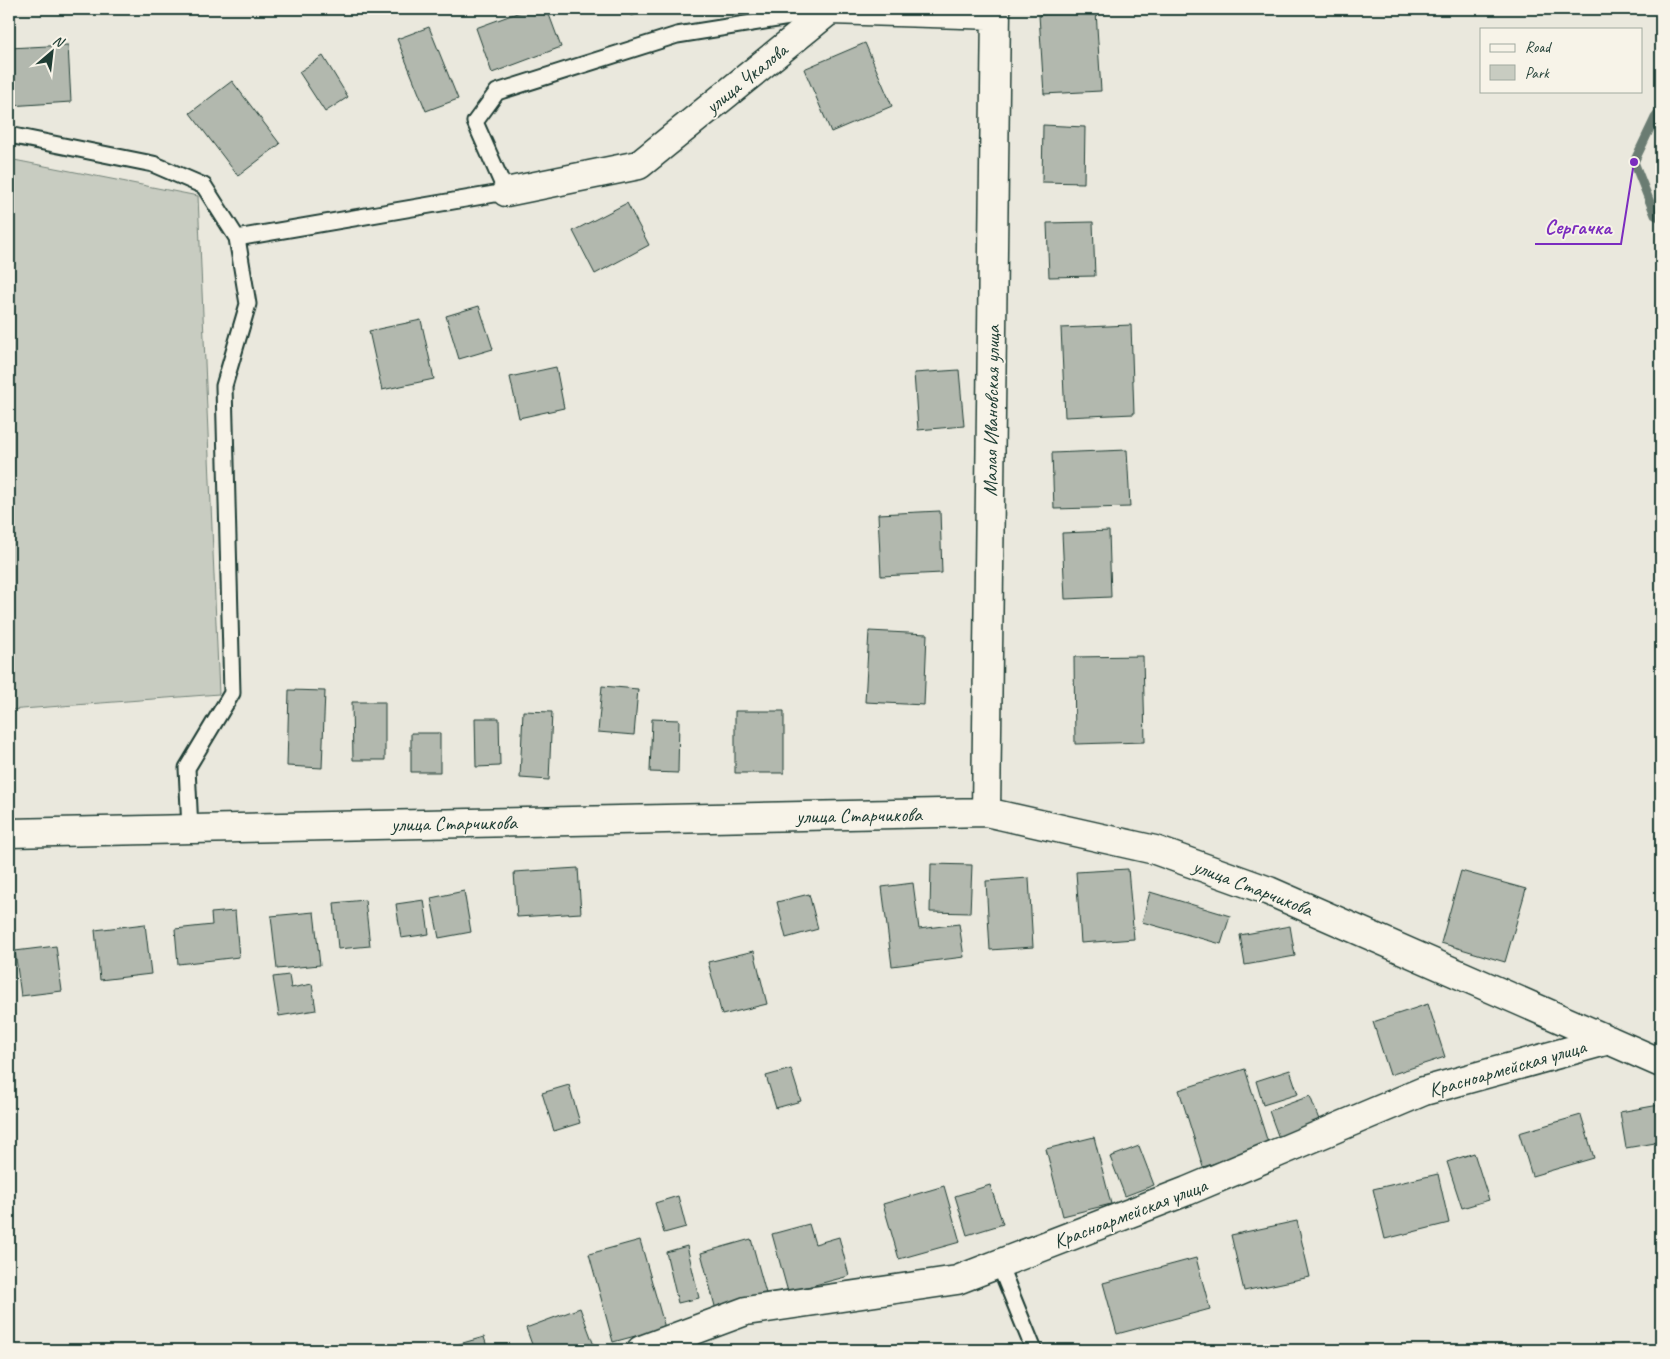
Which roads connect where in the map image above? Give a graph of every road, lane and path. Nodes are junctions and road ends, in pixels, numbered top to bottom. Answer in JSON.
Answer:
{"nodes":[{"id":1,"x":830,"y":10,"type":"junction"},
{"id":2,"x":996,"y":12,"type":"edge"},
{"id":3,"x":9,"y":135,"type":"edge"},
{"id":4,"x":506,"y":192,"type":"junction"},
{"id":5,"x":237,"y":238,"type":"junction"},
{"id":6,"x":986,"y":812,"type":"junction"},
{"id":7,"x":190,"y":829,"type":"junction"},
{"id":8,"x":9,"y":833,"type":"edge"},
{"id":9,"x":1609,"y":1040,"type":"junction"},
{"id":10,"x":1661,"y":1063,"type":"edge"},
{"id":11,"x":999,"y":1264,"type":"junction"},
{"id":12,"x":641,"y":1350,"type":"edge"},
{"id":13,"x":1034,"y":1350,"type":"edge"}],
"edges":[{"from":1,"to":2,"type":"street"},
{"from":1,"to":4,"type":"street","name":"улица Чкалова"},
{"from":1,"to":4,"type":"lane"},
{"from":2,"to":6,"type":"street","name":"Малая Ивановская улица"},
{"from":3,"to":5,"type":"lane"},
{"from":4,"to":5,"type":"lane"},
{"from":5,"to":7,"type":"lane"},
{"from":6,"to":7,"type":"street","name":"улица Старчикова"},
{"from":6,"to":9,"type":"street","name":"улица Старчикова"},
{"from":7,"to":8,"type":"street","name":"улица Старчикова"},
{"from":9,"to":10,"type":"street","name":"улица Старчикова"},
{"from":9,"to":11,"type":"street","name":"Красноармейская улица"},
{"from":11,"to":12,"type":"street","name":"Красноармейская улица"},
{"from":11,"to":13,"type":"lane"}]}
